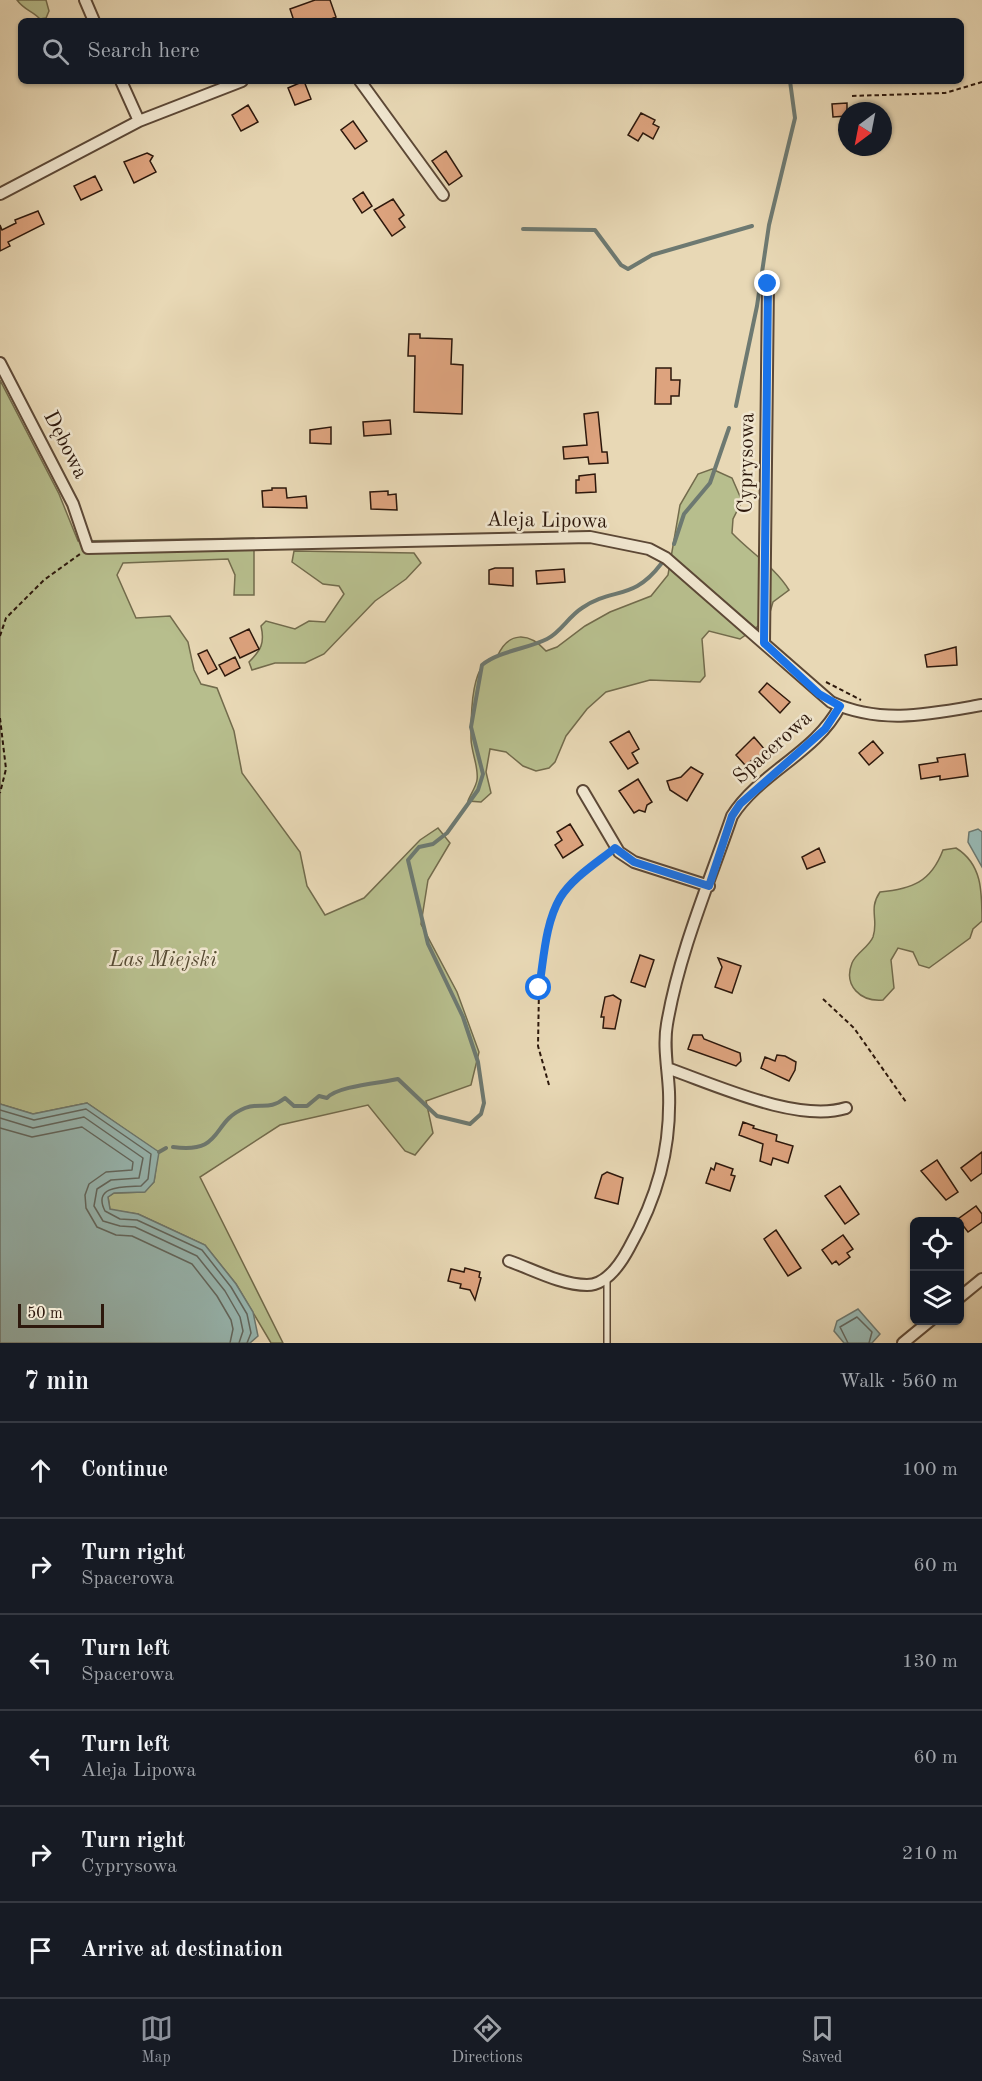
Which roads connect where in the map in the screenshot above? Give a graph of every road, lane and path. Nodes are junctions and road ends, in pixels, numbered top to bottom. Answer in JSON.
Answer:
{"nodes":[{"id":1,"x":84,"y":0,"type":"edge"},
{"id":2,"x":93,"y":18,"type":"edge"},
{"id":3,"x":982,"y":82,"type":"edge"},
{"id":4,"x":122,"y":84,"type":"edge"},
{"id":5,"x":234,"y":84,"type":"edge"},
{"id":6,"x":362,"y":84,"type":"edge"},
{"id":7,"x":852,"y":96,"type":"dead end"},
{"id":8,"x":139,"y":121,"type":"junction"},
{"id":9,"x":0,"y":195,"type":"edge"},
{"id":10,"x":443,"y":195,"type":"dead end"},
{"id":11,"x":768,"y":284,"type":"dead end"},
{"id":12,"x":0,"y":363,"type":"edge"},
{"id":13,"x":88,"y":548,"type":"junction"},
{"id":14,"x":0,"y":617,"type":"edge"},
{"id":15,"x":6,"y":618,"type":"junction"},
{"id":16,"x":0,"y":636,"type":"edge"},
{"id":17,"x":764,"y":643,"type":"junction"},
{"id":18,"x":824,"y":680,"type":"dead end"},
{"id":19,"x":866,"y":701,"type":"dead end"},
{"id":20,"x":982,"y":705,"type":"edge"},
{"id":21,"x":840,"y":706,"type":"junction"},
{"id":22,"x":0,"y":718,"type":"edge"},
{"id":23,"x":583,"y":791,"type":"dead end"},
{"id":24,"x":0,"y":793,"type":"edge"},
{"id":25,"x":615,"y":848,"type":"junction"},
{"id":26,"x":709,"y":886,"type":"junction"},
{"id":27,"x":823,"y":999,"type":"dead end"},
{"id":28,"x":667,"y":1068,"type":"junction"},
{"id":29,"x":549,"y":1086,"type":"dead end"},
{"id":30,"x":906,"y":1102,"type":"dead end"},
{"id":31,"x":846,"y":1108,"type":"dead end"},
{"id":32,"x":509,"y":1260,"type":"dead end"},
{"id":33,"x":607,"y":1276,"type":"junction"},
{"id":34,"x":982,"y":1279,"type":"edge"},
{"id":35,"x":964,"y":1294,"type":"edge"},
{"id":36,"x":924,"y":1325,"type":"edge"},
{"id":37,"x":607,"y":1343,"type":"edge"},
{"id":38,"x":903,"y":1343,"type":"edge"}],
"edges":[{"from":1,"to":2,"type":"street"},
{"from":3,"to":7,"type":"path"},
{"from":4,"to":8,"type":"street"},
{"from":5,"to":8,"type":"street"},
{"from":6,"to":10,"type":"street"},
{"from":8,"to":9,"type":"street"},
{"from":11,"to":17,"type":"street","name":"Cyprysowa"},
{"from":12,"to":13,"type":"street","name":"Dębowa"},
{"from":13,"to":15,"type":"path"},
{"from":13,"to":17,"type":"street","name":"Aleja Lipowa"},
{"from":14,"to":15,"type":"path"},
{"from":15,"to":16,"type":"path"},
{"from":17,"to":21,"type":"street","name":"Aleja Lipowa"},
{"from":18,"to":19,"type":"path"},
{"from":20,"to":21,"type":"street","name":"Aleja Lipowa"},
{"from":21,"to":26,"type":"street","name":"Spacerowa"},
{"from":22,"to":24,"type":"path"},
{"from":23,"to":25,"type":"street"},
{"from":25,"to":26,"type":"street"},
{"from":25,"to":29,"type":"path"},
{"from":26,"to":28,"type":"street","name":"Spacerowa"},
{"from":27,"to":30,"type":"path"},
{"from":28,"to":31,"type":"street"},
{"from":28,"to":33,"type":"street","name":"Spacerowa"},
{"from":32,"to":33,"type":"street"},
{"from":33,"to":37,"type":"lane"},
{"from":34,"to":35,"type":"street"},
{"from":36,"to":38,"type":"street"}]}
